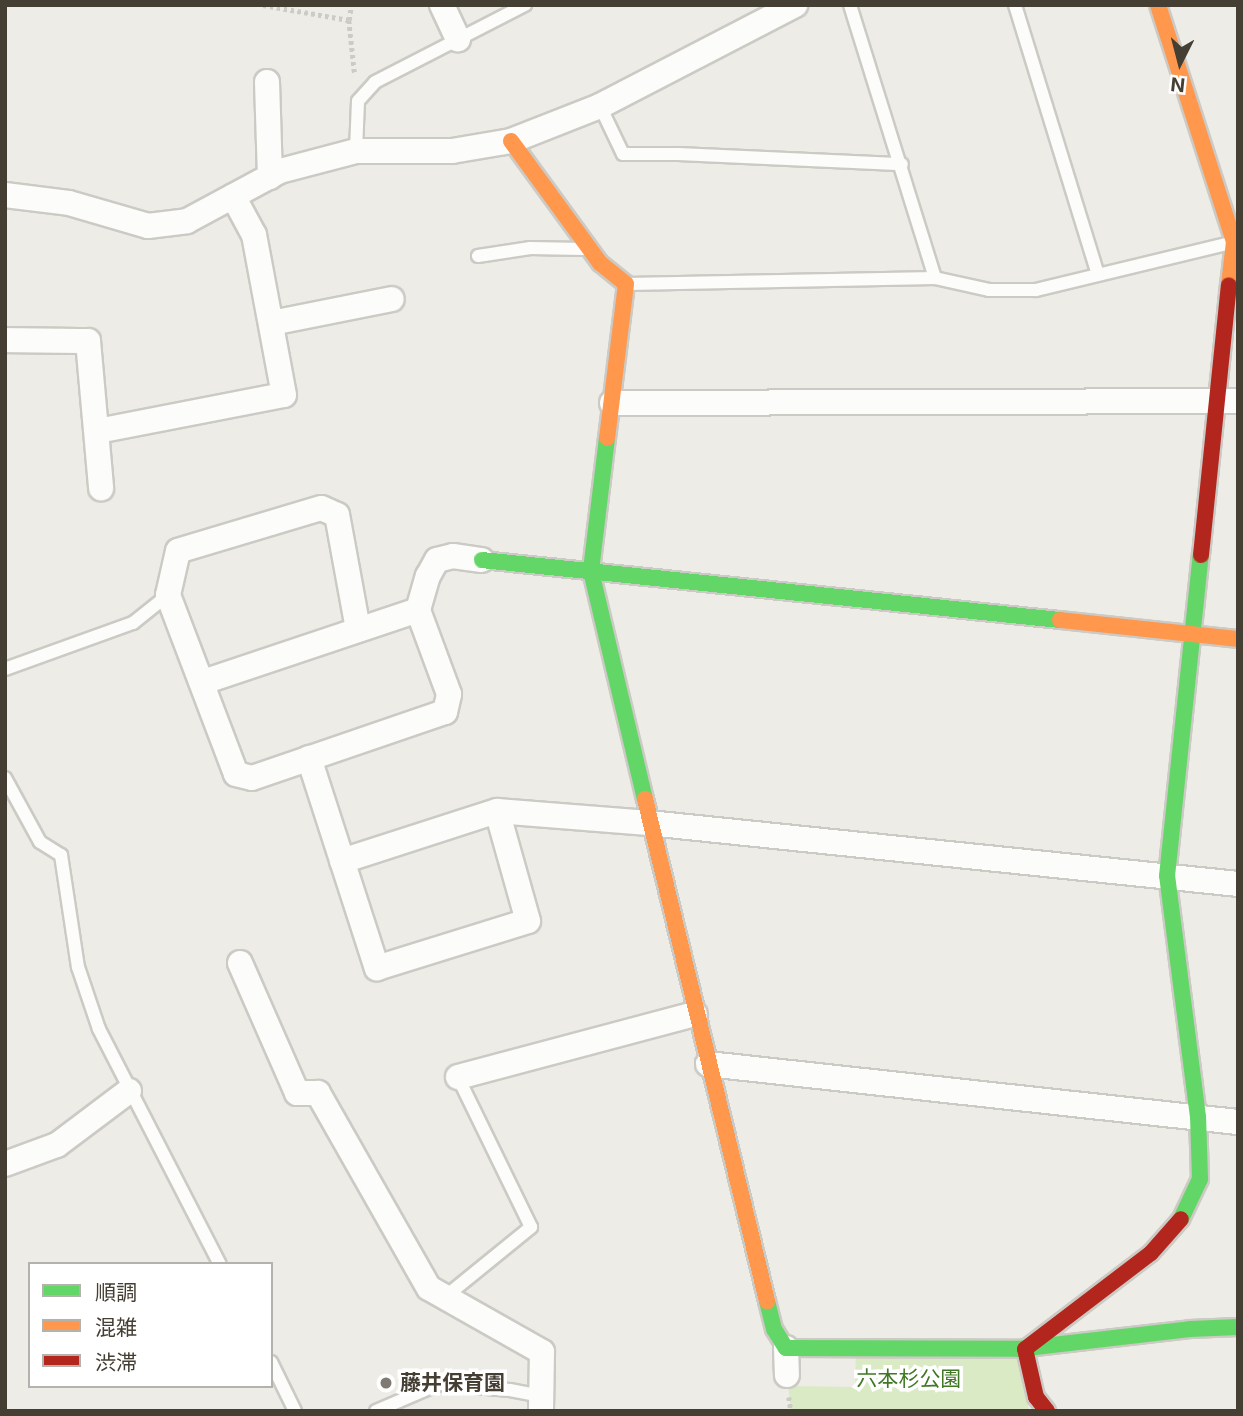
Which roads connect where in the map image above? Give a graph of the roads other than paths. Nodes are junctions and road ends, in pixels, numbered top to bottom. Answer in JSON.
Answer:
{"nodes":[{"id":1,"x":442,"y":5,"type":"edge"},
{"id":2,"x":525,"y":5,"type":"edge"},
{"id":3,"x":795,"y":5,"type":"edge"},
{"id":4,"x":850,"y":5,"type":"edge"},
{"id":5,"x":1015,"y":5,"type":"edge"},
{"id":6,"x":1158,"y":5,"type":"edge"},
{"id":7,"x":770,"y":11,"type":"edge"},
{"id":8,"x":458,"y":39,"type":"junction"},
{"id":9,"x":267,"y":82,"type":"dead end"},
{"id":10,"x":600,"y":106,"type":"junction"},
{"id":11,"x":511,"y":141,"type":"junction"},
{"id":12,"x":356,"y":150,"type":"junction"},
{"id":13,"x":902,"y":164,"type":"junction"},
{"id":14,"x":270,"y":177,"type":"junction"},
{"id":15,"x":5,"y":195,"type":"edge"},
{"id":16,"x":233,"y":196,"type":"junction"},
{"id":17,"x":1236,"y":242,"type":"edge"},
{"id":18,"x":590,"y":249,"type":"junction"},
{"id":19,"x":478,"y":257,"type":"dead end"},
{"id":20,"x":1098,"y":274,"type":"junction"},
{"id":21,"x":935,"y":278,"type":"junction"},
{"id":22,"x":626,"y":284,"type":"junction"},
{"id":23,"x":392,"y":299,"type":"dead end"},
{"id":24,"x":272,"y":323,"type":"junction"},
{"id":25,"x":5,"y":340,"type":"edge"},
{"id":26,"x":1228,"y":400,"type":"edge"},
{"id":27,"x":612,"y":403,"type":"junction"},
{"id":28,"x":98,"y":431,"type":"junction"},
{"id":29,"x":101,"y":488,"type":"dead end"},
{"id":30,"x":482,"y":560,"type":"joint"},
{"id":31,"x":591,"y":571,"type":"junction"},
{"id":32,"x":168,"y":595,"type":"junction"},
{"id":33,"x":418,"y":610,"type":"junction"},
{"id":34,"x":358,"y":629,"type":"junction"},
{"id":35,"x":1193,"y":634,"type":"junction"},
{"id":36,"x":1238,"y":639,"type":"edge"},
{"id":37,"x":5,"y":669,"type":"edge"},
{"id":38,"x":204,"y":682,"type":"junction"},
{"id":39,"x":309,"y":758,"type":"junction"},
{"id":40,"x":5,"y":778,"type":"edge"},
{"id":41,"x":497,"y":811,"type":"junction"},
{"id":42,"x":649,"y":823,"type":"junction"},
{"id":43,"x":342,"y":861,"type":"junction"},
{"id":44,"x":1167,"y":876,"type":"junction"},
{"id":45,"x":1238,"y":884,"type":"edge"},
{"id":46,"x":240,"y":963,"type":"dead end"},
{"id":47,"x":695,"y":1014,"type":"junction"},
{"id":48,"x":708,"y":1064,"type":"junction"},
{"id":49,"x":458,"y":1077,"type":"joint"},
{"id":50,"x":129,"y":1091,"type":"junction"},
{"id":51,"x":1198,"y":1117,"type":"junction"},
{"id":52,"x":1238,"y":1122,"type":"edge"},
{"id":53,"x":5,"y":1164,"type":"edge"},
{"id":54,"x":219,"y":1262,"type":"edge"},
{"id":55,"x":445,"y":1297,"type":"junction"},
{"id":56,"x":1238,"y":1327,"type":"edge"},
{"id":57,"x":786,"y":1348,"type":"junction"},
{"id":58,"x":1025,"y":1349,"type":"junction"},
{"id":59,"x":273,"y":1366,"type":"edge"},
{"id":60,"x":787,"y":1375,"type":"dead end"},
{"id":61,"x":541,"y":1404,"type":"edge"},
{"id":62,"x":295,"y":1411,"type":"edge"},
{"id":63,"x":376,"y":1411,"type":"edge"},
{"id":64,"x":1047,"y":1411,"type":"edge"}],
"edges":[{"from":1,"to":8,"type":"street"},
{"from":2,"to":8,"type":"lane"},
{"from":3,"to":7,"type":"street"},
{"from":4,"to":13,"type":"lane"},
{"from":5,"to":20,"type":"lane"},
{"from":6,"to":17,"type":"street"},
{"from":7,"to":10,"type":"street"},
{"from":8,"to":12,"type":"lane"},
{"from":9,"to":14,"type":"street"},
{"from":10,"to":11,"type":"street"},
{"from":10,"to":13,"type":"lane"},
{"from":11,"to":12,"type":"street"},
{"from":11,"to":18,"type":"street"},
{"from":12,"to":14,"type":"street"},
{"from":13,"to":21,"type":"lane"},
{"from":14,"to":16,"type":"street"},
{"from":15,"to":16,"type":"street"},
{"from":16,"to":24,"type":"street"},
{"from":17,"to":20,"type":"lane"},
{"from":17,"to":26,"type":"street"},
{"from":18,"to":19,"type":"lane"},
{"from":18,"to":22,"type":"street"},
{"from":20,"to":21,"type":"lane"},
{"from":21,"to":22,"type":"lane"},
{"from":22,"to":27,"type":"street"},
{"from":23,"to":24,"type":"street"},
{"from":24,"to":28,"type":"street"},
{"from":25,"to":28,"type":"street"},
{"from":26,"to":27,"type":"street"},
{"from":26,"to":35,"type":"street"},
{"from":27,"to":31,"type":"street"},
{"from":28,"to":29,"type":"street"},
{"from":30,"to":31,"type":"street"},
{"from":30,"to":33,"type":"street"},
{"from":31,"to":35,"type":"street"},
{"from":31,"to":42,"type":"street"},
{"from":32,"to":34,"type":"street"},
{"from":32,"to":37,"type":"lane"},
{"from":32,"to":38,"type":"street"},
{"from":33,"to":34,"type":"street"},
{"from":33,"to":39,"type":"street"},
{"from":34,"to":38,"type":"street"},
{"from":35,"to":36,"type":"street"},
{"from":35,"to":44,"type":"street"},
{"from":38,"to":39,"type":"street"},
{"from":39,"to":43,"type":"street"},
{"from":40,"to":50,"type":"lane"},
{"from":41,"to":42,"type":"street"},
{"from":41,"to":43,"type":"street"},
{"from":41,"to":43,"type":"street"},
{"from":42,"to":44,"type":"street"},
{"from":42,"to":47,"type":"street"},
{"from":44,"to":45,"type":"street"},
{"from":44,"to":51,"type":"street"},
{"from":46,"to":55,"type":"street"},
{"from":47,"to":48,"type":"street"},
{"from":47,"to":49,"type":"street"},
{"from":48,"to":51,"type":"street"},
{"from":48,"to":57,"type":"street"},
{"from":49,"to":55,"type":"lane"},
{"from":50,"to":53,"type":"street"},
{"from":50,"to":54,"type":"lane"},
{"from":51,"to":52,"type":"street"},
{"from":51,"to":58,"type":"street"},
{"from":55,"to":61,"type":"street"},
{"from":56,"to":58,"type":"street"},
{"from":57,"to":58,"type":"street"},
{"from":57,"to":60,"type":"street"},
{"from":58,"to":64,"type":"street"},
{"from":59,"to":62,"type":"lane"},
{"from":61,"to":63,"type":"lane"}]}
